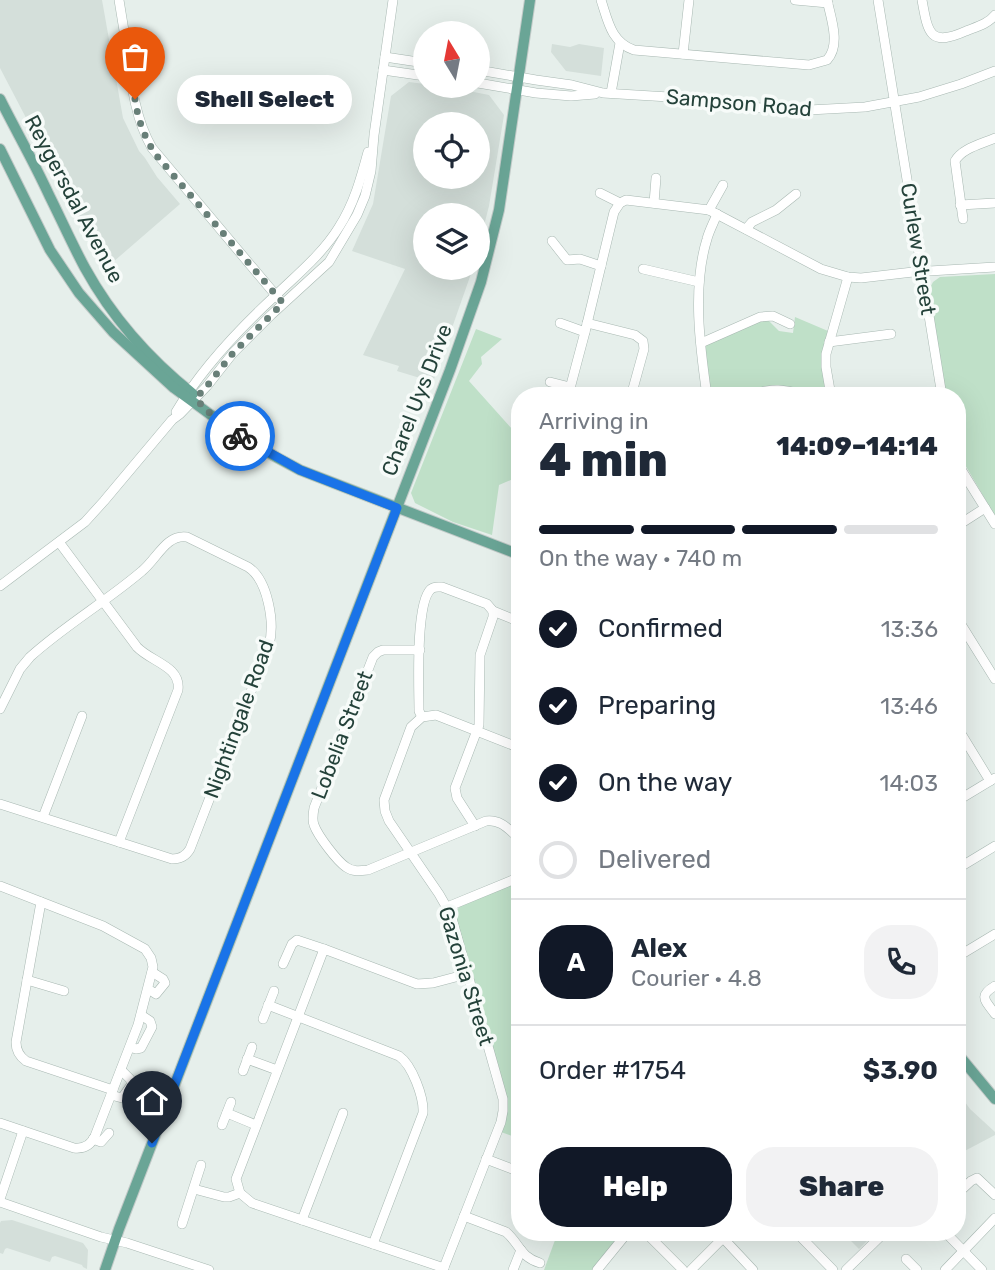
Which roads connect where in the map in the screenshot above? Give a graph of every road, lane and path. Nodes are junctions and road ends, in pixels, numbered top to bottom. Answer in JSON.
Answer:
{"nodes":[{"id":1,"x":119,"y":0,"type":"edge"},
{"id":2,"x":393,"y":0,"type":"edge"},
{"id":3,"x":530,"y":0,"type":"edge"},
{"id":4,"x":601,"y":0,"type":"edge"},
{"id":5,"x":689,"y":0,"type":"edge"},
{"id":6,"x":795,"y":0,"type":"edge"},
{"id":7,"x":878,"y":0,"type":"edge"},
{"id":8,"x":922,"y":0,"type":"edge"},
{"id":9,"x":828,"y":2,"type":"edge"},
{"id":10,"x":995,"y":15,"type":"edge"},
{"id":11,"x":620,"y":43,"type":"junction"},
{"id":12,"x":683,"y":54,"type":"junction"},
{"id":13,"x":385,"y":57,"type":"junction"},
{"id":14,"x":413,"y":61,"type":"edge"},
{"id":15,"x":383,"y":70,"type":"junction"},
{"id":16,"x":995,"y":71,"type":"edge"},
{"id":17,"x":490,"y":72,"type":"edge"},
{"id":18,"x":413,"y":74,"type":"edge"},
{"id":19,"x":520,"y":77,"type":"junction"},
{"id":20,"x":490,"y":85,"type":"edge"},
{"id":21,"x":518,"y":89,"type":"junction"},
{"id":22,"x":607,"y":93,"type":"junction"},
{"id":23,"x":0,"y":99,"type":"edge"},
{"id":24,"x":895,"y":102,"type":"junction"},
{"id":25,"x":374,"y":135,"type":"junction"},
{"id":26,"x":995,"y":138,"type":"edge"},
{"id":27,"x":0,"y":149,"type":"edge"},
{"id":28,"x":656,"y":178,"type":"dead end"},
{"id":29,"x":723,"y":185,"type":"dead end"},
{"id":30,"x":600,"y":193,"type":"dead end"},
{"id":31,"x":796,"y":194,"type":"dead end"},
{"id":32,"x":620,"y":203,"type":"junction"},
{"id":33,"x":654,"y":203,"type":"junction"},
{"id":34,"x":995,"y":203,"type":"edge"},
{"id":35,"x":960,"y":205,"type":"junction"},
{"id":36,"x":713,"y":212,"type":"junction"},
{"id":37,"x":962,"y":219,"type":"dead end"},
{"id":38,"x":746,"y":229,"type":"junction"},
{"id":39,"x":552,"y":241,"type":"dead end"},
{"id":40,"x":601,"y":266,"type":"junction"},
{"id":41,"x":995,"y":267,"type":"edge"},
{"id":42,"x":643,"y":269,"type":"dead end"},
{"id":43,"x":921,"y":271,"type":"junction"},
{"id":44,"x":848,"y":277,"type":"junction"},
{"id":45,"x":699,"y":282,"type":"junction"},
{"id":46,"x":276,"y":295,"type":"junction"},
{"id":47,"x":283,"y":303,"type":"junction"},
{"id":48,"x":560,"y":323,"type":"dead end"},
{"id":49,"x":790,"y":324,"type":"dead end"},
{"id":50,"x":586,"y":327,"type":"junction"},
{"id":51,"x":891,"y":334,"type":"dead end"},
{"id":52,"x":829,"y":342,"type":"junction"},
{"id":53,"x":701,"y":344,"type":"junction"},
{"id":54,"x":550,"y":382,"type":"dead end"},
{"id":55,"x":561,"y":387,"type":"edge"},
{"id":56,"x":570,"y":387,"type":"edge"},
{"id":57,"x":633,"y":387,"type":"edge"},
{"id":58,"x":706,"y":387,"type":"edge"},
{"id":59,"x":830,"y":387,"type":"edge"},
{"id":60,"x":940,"y":387,"type":"edge"},
{"id":61,"x":193,"y":398,"type":"junction"},
{"id":62,"x":966,"y":477,"type":"edge"},
{"id":63,"x":397,"y":508,"type":"junction"},
{"id":64,"x":985,"y":508,"type":"junction"},
{"id":65,"x":966,"y":520,"type":"edge"},
{"id":66,"x":995,"y":524,"type":"edge"},
{"id":67,"x":59,"y":542,"type":"junction"},
{"id":68,"x":511,"y":552,"type":"edge"},
{"id":69,"x":0,"y":586,"type":"edge"},
{"id":70,"x":104,"y":601,"type":"junction"},
{"id":71,"x":493,"y":611,"type":"junction"},
{"id":72,"x":511,"y":618,"type":"edge"},
{"id":73,"x":966,"y":632,"type":"edge"},
{"id":74,"x":420,"y":650,"type":"junction"},
{"id":75,"x":995,"y":679,"type":"edge"},
{"id":76,"x":0,"y":709,"type":"edge"},
{"id":77,"x":82,"y":716,"type":"dead end"},
{"id":78,"x":422,"y":717,"type":"junction"},
{"id":79,"x":477,"y":730,"type":"junction"},
{"id":80,"x":966,"y":740,"type":"edge"},
{"id":81,"x":511,"y":744,"type":"edge"},
{"id":82,"x":993,"y":779,"type":"edge"},
{"id":83,"x":966,"y":796,"type":"edge"},
{"id":84,"x":0,"y":804,"type":"edge"},
{"id":85,"x":43,"y":817,"type":"junction"},
{"id":86,"x":475,"y":826,"type":"junction"},
{"id":87,"x":511,"y":832,"type":"edge"},
{"id":88,"x":119,"y":842,"type":"junction"},
{"id":89,"x":995,"y":846,"type":"edge"},
{"id":90,"x":411,"y":853,"type":"junction"},
{"id":91,"x":966,"y":864,"type":"edge"},
{"id":92,"x":511,"y":881,"type":"edge"},
{"id":93,"x":0,"y":886,"type":"edge"},
{"id":94,"x":41,"y":902,"type":"junction"},
{"id":95,"x":447,"y":907,"type":"junction"},
{"id":96,"x":995,"y":934,"type":"edge"},
{"id":97,"x":324,"y":949,"type":"junction"},
{"id":98,"x":966,"y":952,"type":"edge"},
{"id":99,"x":284,"y":964,"type":"dead end"},
{"id":100,"x":152,"y":972,"type":"junction"},
{"id":101,"x":467,"y":974,"type":"junction"},
{"id":102,"x":27,"y":980,"type":"junction"},
{"id":103,"x":995,"y":986,"type":"edge"},
{"id":104,"x":148,"y":989,"type":"junction"},
{"id":105,"x":64,"y":991,"type":"dead end"},
{"id":106,"x":274,"y":991,"type":"dead end"},
{"id":107,"x":268,"y":1005,"type":"junction"},
{"id":108,"x":995,"y":1014,"type":"edge"},
{"id":109,"x":298,"y":1017,"type":"junction"},
{"id":110,"x":263,"y":1019,"type":"dead end"},
{"id":111,"x":252,"y":1047,"type":"dead end"},
{"id":112,"x":247,"y":1059,"type":"junction"},
{"id":113,"x":966,"y":1064,"type":"edge"},
{"id":114,"x":121,"y":1070,"type":"junction"},
{"id":115,"x":277,"y":1070,"type":"junction"},
{"id":116,"x":243,"y":1071,"type":"dead end"},
{"id":117,"x":112,"y":1093,"type":"junction"},
{"id":118,"x":995,"y":1098,"type":"edge"},
{"id":119,"x":231,"y":1102,"type":"dead end"},
{"id":120,"x":343,"y":1113,"type":"dead end"},
{"id":121,"x":227,"y":1114,"type":"junction"},
{"id":122,"x":0,"y":1124,"type":"edge"},
{"id":123,"x":222,"y":1125,"type":"dead end"},
{"id":124,"x":256,"y":1125,"type":"junction"},
{"id":125,"x":23,"y":1131,"type":"junction"},
{"id":126,"x":109,"y":1133,"type":"dead end"},
{"id":127,"x":93,"y":1139,"type":"junction"},
{"id":128,"x":486,"y":1159,"type":"junction"},
{"id":129,"x":201,"y":1165,"type":"dead end"},
{"id":130,"x":511,"y":1169,"type":"edge"},
{"id":131,"x":966,"y":1186,"type":"edge"},
{"id":132,"x":194,"y":1189,"type":"junction"},
{"id":133,"x":240,"y":1193,"type":"junction"},
{"id":134,"x":995,"y":1195,"type":"edge"},
{"id":135,"x":0,"y":1201,"type":"edge"},
{"id":136,"x":464,"y":1216,"type":"junction"},
{"id":137,"x":995,"y":1218,"type":"edge"},
{"id":138,"x":302,"y":1220,"type":"junction"},
{"id":139,"x":182,"y":1224,"type":"dead end"},
{"id":140,"x":511,"y":1236,"type":"edge"},
{"id":141,"x":115,"y":1241,"type":"junction"},
{"id":142,"x":515,"y":1241,"type":"edge"},
{"id":143,"x":621,"y":1241,"type":"edge"},
{"id":144,"x":654,"y":1241,"type":"edge"},
{"id":145,"x":720,"y":1241,"type":"edge"},
{"id":146,"x":731,"y":1241,"type":"edge"},
{"id":147,"x":804,"y":1241,"type":"edge"},
{"id":148,"x":876,"y":1241,"type":"edge"},
{"id":149,"x":954,"y":1241,"type":"edge"},
{"id":150,"x":373,"y":1244,"type":"junction"},
{"id":151,"x":521,"y":1250,"type":"junction"},
{"id":152,"x":963,"y":1251,"type":"junction"},
{"id":153,"x":906,"y":1259,"type":"dead end"},
{"id":154,"x":540,"y":1263,"type":"dead end"},
{"id":155,"x":826,"y":1268,"type":"edge"},
{"id":156,"x":443,"y":1269,"type":"edge"},
{"id":157,"x":105,"y":1270,"type":"edge"},
{"id":158,"x":209,"y":1270,"type":"edge"},
{"id":159,"x":513,"y":1270,"type":"edge"},
{"id":160,"x":597,"y":1270,"type":"edge"},
{"id":161,"x":683,"y":1270,"type":"edge"},
{"id":162,"x":691,"y":1270,"type":"edge"},
{"id":163,"x":753,"y":1270,"type":"edge"},
{"id":164,"x":846,"y":1270,"type":"edge"},
{"id":165,"x":917,"y":1270,"type":"edge"},
{"id":166,"x":945,"y":1270,"type":"edge"},
{"id":167,"x":982,"y":1270,"type":"edge"}],
"edges":[{"from":1,"to":46,"type":"street"},
{"from":2,"to":13,"type":"street"},
{"from":3,"to":19,"type":"main road","name":"Charel Uys Drive"},
{"from":4,"to":11,"type":"street"},
{"from":5,"to":12,"type":"street"},
{"from":6,"to":9,"type":"street"},
{"from":7,"to":24,"type":"street","name":"Curlew Street"},
{"from":8,"to":10,"type":"street"},
{"from":9,"to":12,"type":"street"},
{"from":11,"to":12,"type":"street"},
{"from":11,"to":22,"type":"street"},
{"from":13,"to":14,"type":"street"},
{"from":13,"to":15,"type":"street"},
{"from":15,"to":18,"type":"street"},
{"from":15,"to":25,"type":"street"},
{"from":16,"to":24,"type":"street","name":"Sampson Road"},
{"from":17,"to":19,"type":"street","name":"Sampson Road"},
{"from":19,"to":21,"type":"main road","name":"Charel Uys Drive"},
{"from":19,"to":22,"type":"street","name":"Sampson Road"},
{"from":20,"to":21,"type":"street","name":"Sampson Road"},
{"from":21,"to":22,"type":"street","name":"Sampson Road"},
{"from":21,"to":63,"type":"main road","name":"Charel Uys Drive"},
{"from":22,"to":24,"type":"street","name":"Sampson Road"},
{"from":23,"to":61,"type":"main road","name":"Reygersdal Avenue"},
{"from":24,"to":43,"type":"street","name":"Curlew Street"},
{"from":25,"to":46,"type":"street"},
{"from":25,"to":47,"type":"street"},
{"from":26,"to":35,"type":"street"},
{"from":27,"to":61,"type":"main road","name":"Reygersdal Avenue"},
{"from":28,"to":33,"type":"street"},
{"from":29,"to":36,"type":"street"},
{"from":30,"to":32,"type":"street"},
{"from":31,"to":38,"type":"street"},
{"from":32,"to":33,"type":"street"},
{"from":32,"to":40,"type":"street"},
{"from":33,"to":36,"type":"street"},
{"from":34,"to":35,"type":"street"},
{"from":35,"to":37,"type":"street"},
{"from":36,"to":38,"type":"street"},
{"from":36,"to":45,"type":"street"},
{"from":38,"to":44,"type":"street"},
{"from":39,"to":40,"type":"street"},
{"from":40,"to":50,"type":"street"},
{"from":41,"to":43,"type":"street"},
{"from":42,"to":45,"type":"street"},
{"from":43,"to":44,"type":"street"},
{"from":43,"to":60,"type":"street","name":"Curlew Street"},
{"from":44,"to":52,"type":"street"},
{"from":45,"to":53,"type":"street"},
{"from":46,"to":47,"type":"street"},
{"from":46,"to":61,"type":"street"},
{"from":47,"to":61,"type":"street"},
{"from":48,"to":50,"type":"street"},
{"from":49,"to":53,"type":"street"},
{"from":50,"to":56,"type":"street"},
{"from":50,"to":57,"type":"street"},
{"from":51,"to":52,"type":"street"},
{"from":52,"to":59,"type":"street"},
{"from":53,"to":58,"type":"street"},
{"from":54,"to":55,"type":"street"},
{"from":61,"to":63,"type":"main road","name":"Reygersdal Avenue"},
{"from":61,"to":67,"type":"street"},
{"from":62,"to":64,"type":"street"},
{"from":63,"to":68,"type":"main road","name":"Reygersdal Avenue"},
{"from":63,"to":141,"type":"main road","name":"Charel Uys Drive"},
{"from":64,"to":65,"type":"street"},
{"from":64,"to":66,"type":"street"},
{"from":67,"to":69,"type":"street"},
{"from":67,"to":70,"type":"street"},
{"from":70,"to":76,"type":"street","name":"Nightingale Road"},
{"from":70,"to":88,"type":"street"},
{"from":70,"to":88,"type":"street","name":"Nightingale Road"},
{"from":71,"to":72,"type":"street"},
{"from":71,"to":74,"type":"street"},
{"from":71,"to":79,"type":"street"},
{"from":73,"to":75,"type":"street"},
{"from":74,"to":78,"type":"street"},
{"from":74,"to":90,"type":"street","name":"Lobelia Street"},
{"from":77,"to":85,"type":"street"},
{"from":78,"to":79,"type":"street"},
{"from":78,"to":90,"type":"street","name":"Gazonia Street"},
{"from":79,"to":81,"type":"street"},
{"from":79,"to":86,"type":"street"},
{"from":80,"to":82,"type":"street"},
{"from":82,"to":83,"type":"street"},
{"from":84,"to":85,"type":"street","name":"Nightingale Road"},
{"from":85,"to":88,"type":"street","name":"Nightingale Road"},
{"from":86,"to":87,"type":"street"},
{"from":86,"to":90,"type":"street"},
{"from":89,"to":91,"type":"street"},
{"from":90,"to":95,"type":"street","name":"Gazonia Street"},
{"from":92,"to":95,"type":"street"},
{"from":93,"to":94,"type":"street"},
{"from":94,"to":100,"type":"street"},
{"from":94,"to":102,"type":"street"},
{"from":95,"to":101,"type":"street","name":"Gazonia Street"},
{"from":96,"to":98,"type":"street"},
{"from":97,"to":99,"type":"street"},
{"from":97,"to":101,"type":"street"},
{"from":97,"to":109,"type":"street"},
{"from":100,"to":104,"type":"street"},
{"from":100,"to":104,"type":"street"},
{"from":101,"to":128,"type":"street","name":"Gazonia Street"},
{"from":102,"to":105,"type":"street"},
{"from":102,"to":117,"type":"street"},
{"from":103,"to":108,"type":"street"},
{"from":104,"to":114,"type":"street"},
{"from":106,"to":107,"type":"street"},
{"from":107,"to":109,"type":"street"},
{"from":107,"to":110,"type":"street"},
{"from":109,"to":115,"type":"street"},
{"from":109,"to":150,"type":"street"},
{"from":111,"to":112,"type":"street"},
{"from":112,"to":115,"type":"street"},
{"from":112,"to":116,"type":"street"},
{"from":113,"to":118,"type":"main road"},
{"from":114,"to":117,"type":"street"},
{"from":114,"to":117,"type":"street"},
{"from":115,"to":124,"type":"street"},
{"from":117,"to":127,"type":"street"},
{"from":119,"to":121,"type":"street"},
{"from":120,"to":138,"type":"street"},
{"from":121,"to":123,"type":"street"},
{"from":121,"to":124,"type":"street"},
{"from":122,"to":125,"type":"street"},
{"from":124,"to":133,"type":"street"},
{"from":125,"to":127,"type":"street"},
{"from":125,"to":135,"type":"street"},
{"from":126,"to":127,"type":"street"},
{"from":128,"to":130,"type":"street"},
{"from":128,"to":136,"type":"street","name":"Gazonia Street"},
{"from":129,"to":132,"type":"street"},
{"from":131,"to":134,"type":"street"},
{"from":132,"to":133,"type":"street"},
{"from":132,"to":139,"type":"street"},
{"from":133,"to":138,"type":"street"},
{"from":135,"to":141,"type":"street"},
{"from":136,"to":140,"type":"street"},
{"from":136,"to":156,"type":"street","name":"Gazonia Street"},
{"from":137,"to":152,"type":"street"},
{"from":138,"to":150,"type":"street"},
{"from":141,"to":157,"type":"main road","name":"Charel Uys Drive"},
{"from":141,"to":158,"type":"street"},
{"from":142,"to":151,"type":"street"},
{"from":143,"to":160,"type":"street"},
{"from":144,"to":161,"type":"street"},
{"from":145,"to":162,"type":"street"},
{"from":146,"to":163,"type":"street"},
{"from":147,"to":155,"type":"street"},
{"from":148,"to":164,"type":"street"},
{"from":149,"to":152,"type":"street"},
{"from":150,"to":156,"type":"street"},
{"from":151,"to":154,"type":"street"},
{"from":151,"to":159,"type":"street"},
{"from":152,"to":166,"type":"street"},
{"from":152,"to":167,"type":"street"},
{"from":153,"to":165,"type":"street"}]}
